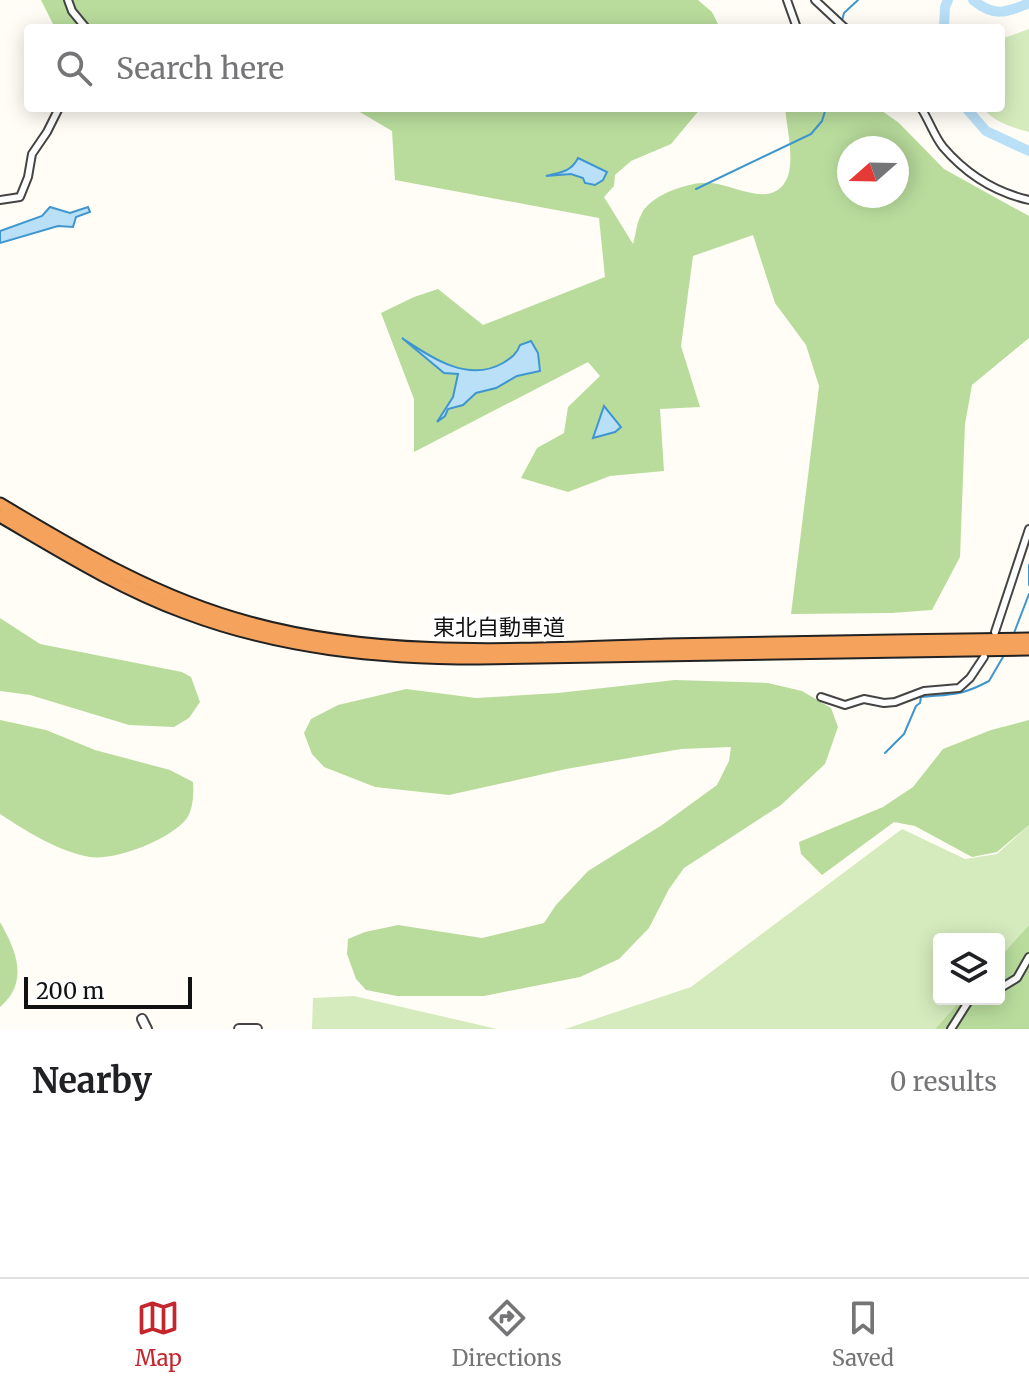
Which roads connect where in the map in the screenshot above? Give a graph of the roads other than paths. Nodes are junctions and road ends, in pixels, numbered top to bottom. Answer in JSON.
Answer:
{"nodes":[{"id":1,"x":68,"y":0,"type":"edge"},
{"id":2,"x":787,"y":0,"type":"edge"},
{"id":3,"x":815,"y":0,"type":"edge"},
{"id":4,"x":83,"y":24,"type":"edge"},
{"id":5,"x":796,"y":24,"type":"edge"},
{"id":6,"x":842,"y":24,"type":"edge"},
{"id":7,"x":57,"y":112,"type":"edge"},
{"id":8,"x":923,"y":112,"type":"edge"},
{"id":9,"x":0,"y":200,"type":"edge"},
{"id":10,"x":1029,"y":200,"type":"edge"},
{"id":11,"x":0,"y":504,"type":"edge"},
{"id":12,"x":0,"y":516,"type":"edge"},
{"id":13,"x":1029,"y":529,"type":"edge"},
{"id":14,"x":995,"y":632,"type":"dead end"},
{"id":15,"x":1029,"y":639,"type":"edge"},
{"id":16,"x":1029,"y":649,"type":"edge"},
{"id":17,"x":984,"y":657,"type":"dead end"},
{"id":18,"x":821,"y":697,"type":"dead end"},
{"id":19,"x":1029,"y":957,"type":"edge"},
{"id":20,"x":1005,"y":985,"type":"edge"},
{"id":21,"x":966,"y":1005,"type":"edge"},
{"id":22,"x":142,"y":1019,"type":"dead end"},
{"id":23,"x":147,"y":1029,"type":"edge"},
{"id":24,"x":239,"y":1029,"type":"edge"},
{"id":25,"x":257,"y":1029,"type":"edge"},
{"id":26,"x":951,"y":1029,"type":"edge"}],
"edges":[{"from":1,"to":4,"type":"street"},
{"from":2,"to":5,"type":"street"},
{"from":3,"to":6,"type":"street"},
{"from":7,"to":9,"type":"street"},
{"from":8,"to":10,"type":"street"},
{"from":11,"to":15,"type":"highway","name":"東北自動車道"},
{"from":12,"to":16,"type":"highway","name":"東北自動車道"},
{"from":13,"to":14,"type":"street"},
{"from":17,"to":18,"type":"street"},
{"from":19,"to":20,"type":"street"},
{"from":21,"to":26,"type":"street"},
{"from":22,"to":23,"type":"street"},
{"from":24,"to":25,"type":"street"}]}
